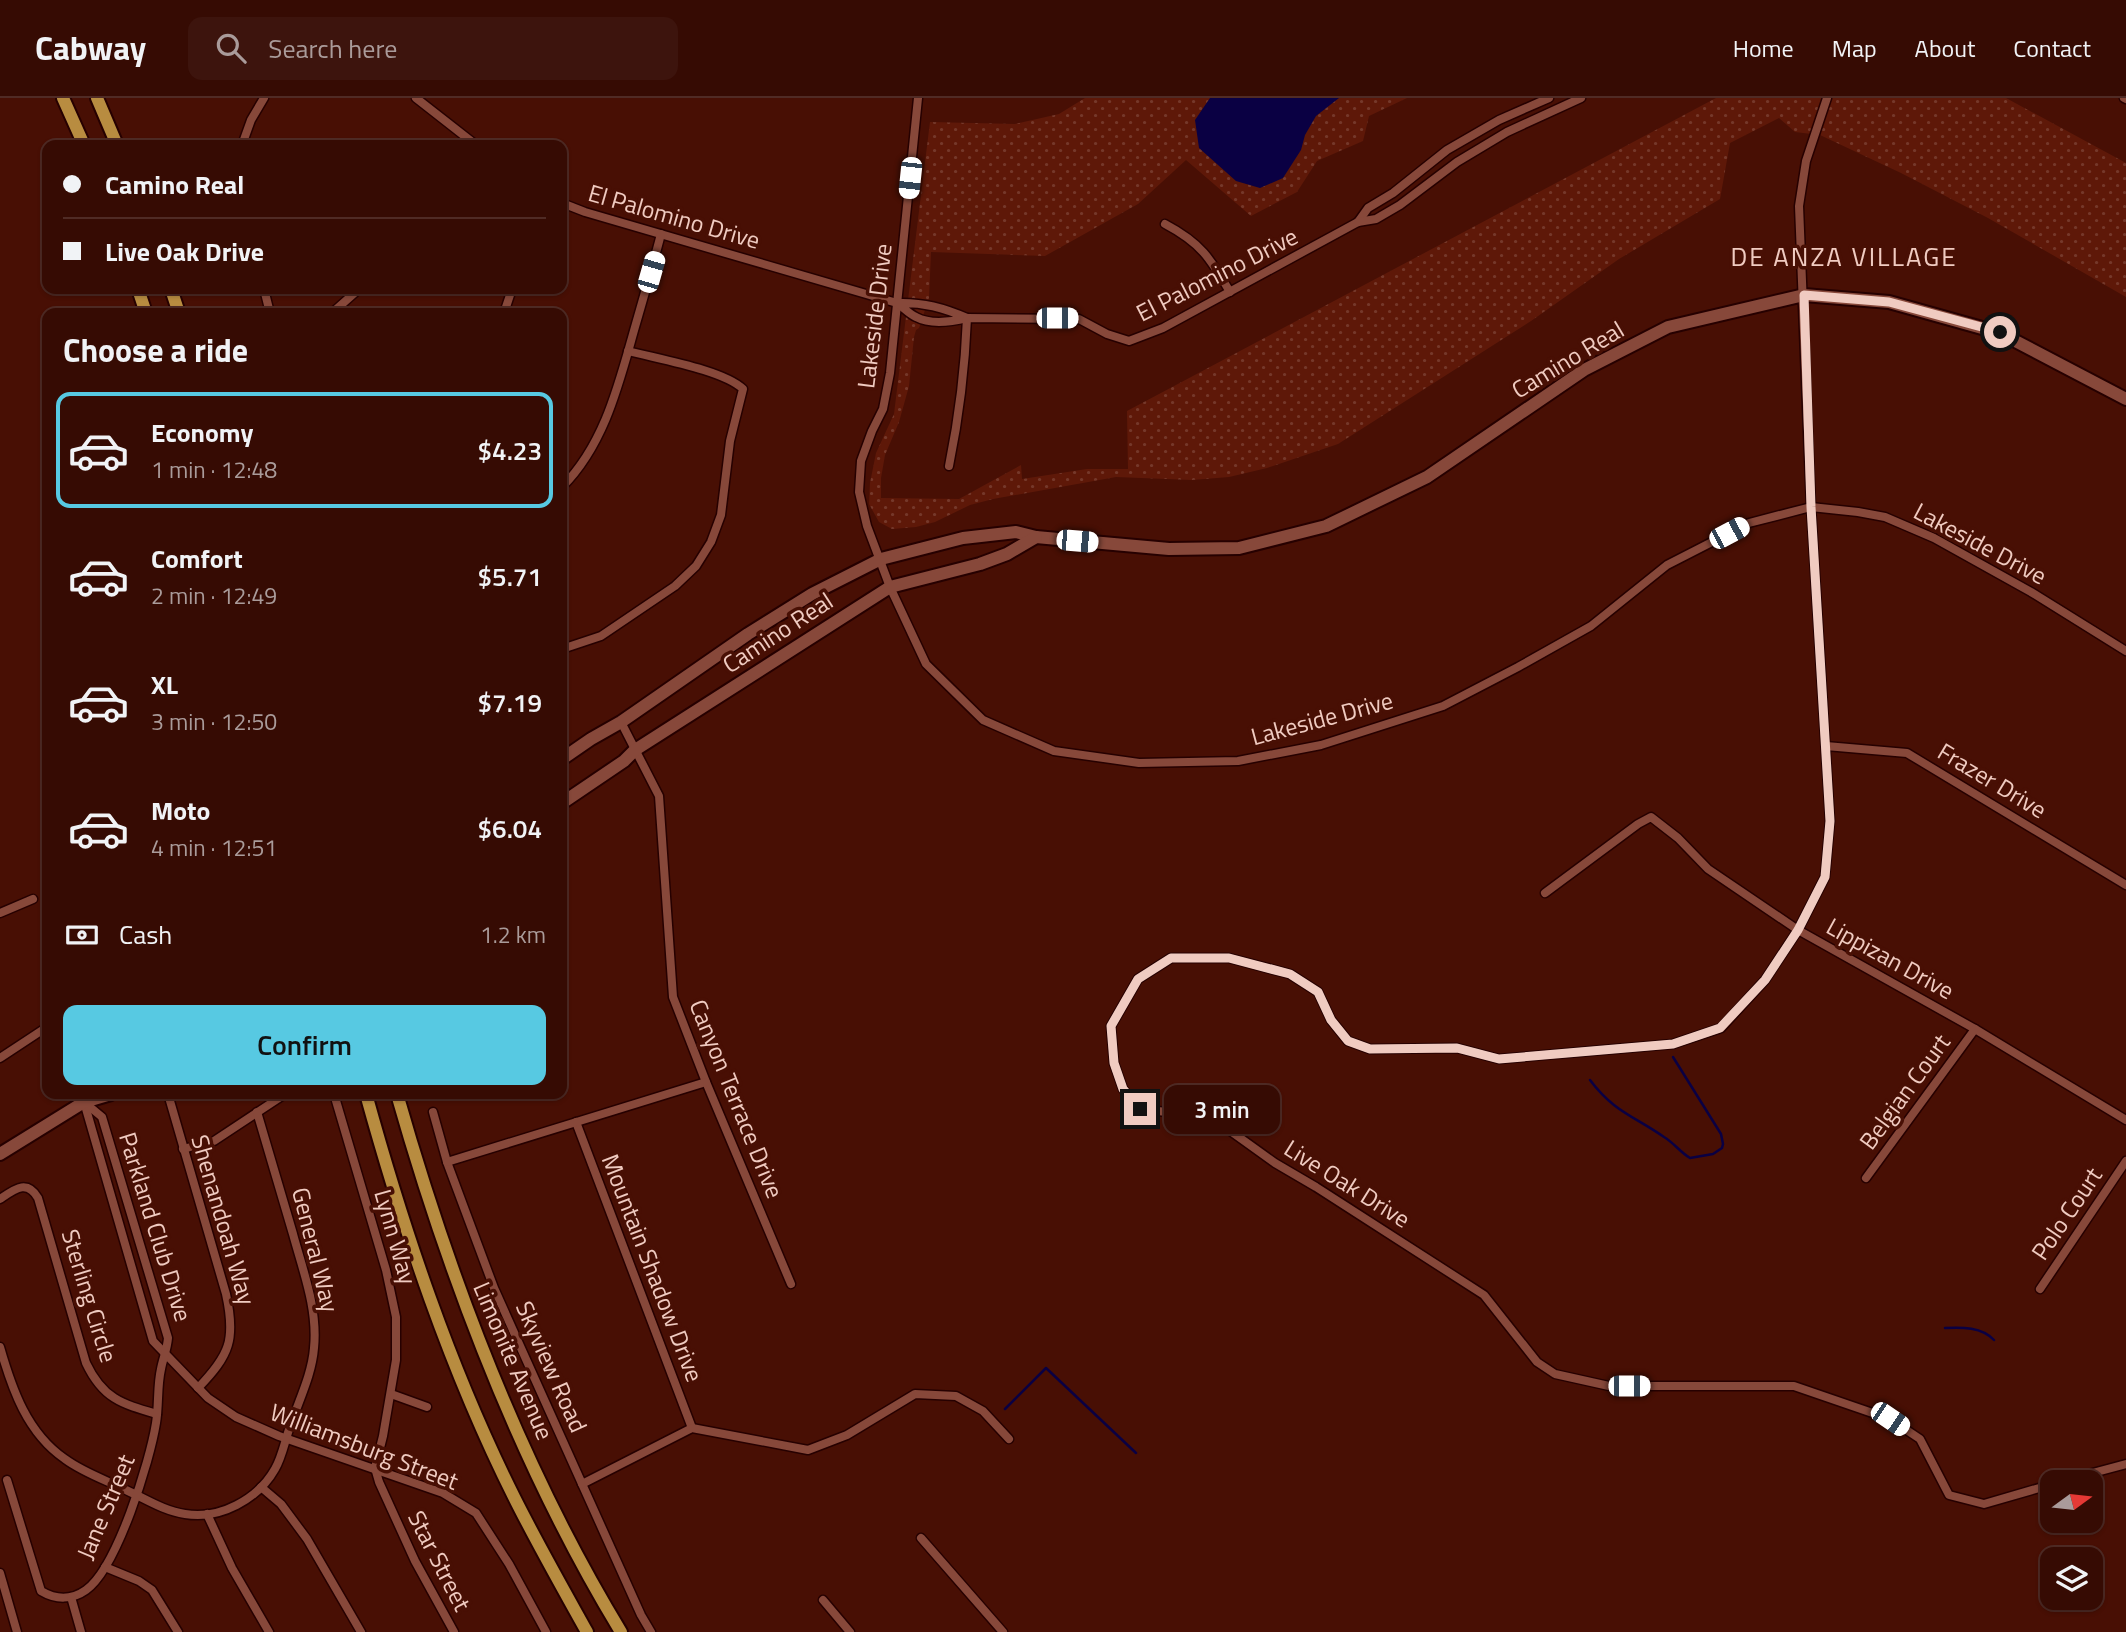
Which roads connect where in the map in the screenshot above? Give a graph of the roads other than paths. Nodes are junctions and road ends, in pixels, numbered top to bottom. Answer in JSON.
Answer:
{"nodes":[{"id":1,"x":63,"y":98,"type":"edge"},
{"id":2,"x":97,"y":98,"type":"edge"},
{"id":3,"x":264,"y":98,"type":"edge"},
{"id":4,"x":416,"y":98,"type":"edge"},
{"id":5,"x":918,"y":98,"type":"edge"},
{"id":6,"x":1549,"y":98,"type":"edge"},
{"id":7,"x":1581,"y":98,"type":"edge"},
{"id":8,"x":1827,"y":98,"type":"edge"},
{"id":9,"x":82,"y":140,"type":"edge"},
{"id":10,"x":115,"y":140,"type":"edge"},
{"id":11,"x":244,"y":140,"type":"edge"},
{"id":12,"x":470,"y":140,"type":"edge"},
{"id":13,"x":567,"y":205,"type":"edge"},
{"id":14,"x":1358,"y":222,"type":"junction"},
{"id":15,"x":1165,"y":224,"type":"dead end"},
{"id":16,"x":661,"y":234,"type":"junction"},
{"id":17,"x":1230,"y":292,"type":"junction"},
{"id":18,"x":353,"y":294,"type":"edge"},
{"id":19,"x":1804,"y":295,"type":"junction"},
{"id":20,"x":897,"y":303,"type":"junction"},
{"id":21,"x":338,"y":308,"type":"edge"},
{"id":22,"x":940,"y":308,"type":"junction"},
{"id":23,"x":967,"y":318,"type":"junction"},
{"id":24,"x":938,"y":321,"type":"junction"},
{"id":25,"x":628,"y":351,"type":"junction"},
{"id":26,"x":2126,"y":399,"type":"edge"},
{"id":27,"x":949,"y":466,"type":"dead end"},
{"id":28,"x":567,"y":482,"type":"edge"},
{"id":29,"x":1811,"y":507,"type":"junction"},
{"id":30,"x":1036,"y":537,"type":"junction"},
{"id":31,"x":881,"y":559,"type":"junction"},
{"id":32,"x":890,"y":587,"type":"junction"},
{"id":33,"x":567,"y":647,"type":"edge"},
{"id":34,"x":2126,"y":651,"type":"edge"},
{"id":35,"x":621,"y":722,"type":"junction"},
{"id":36,"x":1826,"y":746,"type":"junction"},
{"id":37,"x":635,"y":750,"type":"junction"},
{"id":38,"x":567,"y":756,"type":"edge"},
{"id":39,"x":567,"y":800,"type":"edge"},
{"id":40,"x":2126,"y":885,"type":"edge"},
{"id":41,"x":1545,"y":893,"type":"dead end"},
{"id":42,"x":33,"y":899,"type":"dead end"},
{"id":43,"x":0,"y":913,"type":"edge"},
{"id":44,"x":1798,"y":930,"type":"junction"},
{"id":45,"x":1975,"y":1029,"type":"junction"},
{"id":46,"x":42,"y":1030,"type":"edge"},
{"id":47,"x":0,"y":1058,"type":"edge"},
{"id":48,"x":706,"y":1082,"type":"junction"},
{"id":49,"x":85,"y":1099,"type":"edge"},
{"id":50,"x":87,"y":1099,"type":"edge"},
{"id":51,"x":88,"y":1099,"type":"edge"},
{"id":52,"x":169,"y":1099,"type":"edge"},
{"id":53,"x":277,"y":1099,"type":"edge"},
{"id":54,"x":335,"y":1099,"type":"edge"},
{"id":55,"x":367,"y":1099,"type":"edge"},
{"id":56,"x":398,"y":1099,"type":"edge"},
{"id":57,"x":257,"y":1112,"type":"junction"},
{"id":58,"x":433,"y":1112,"type":"dead end"},
{"id":59,"x":2126,"y":1120,"type":"edge"},
{"id":60,"x":576,"y":1122,"type":"junction"},
{"id":61,"x":183,"y":1149,"type":"junction"},
{"id":62,"x":0,"y":1154,"type":"edge"},
{"id":63,"x":2126,"y":1161,"type":"edge"},
{"id":64,"x":447,"y":1162,"type":"junction"},
{"id":65,"x":1866,"y":1178,"type":"dead end"},
{"id":66,"x":0,"y":1199,"type":"edge"},
{"id":67,"x":791,"y":1284,"type":"dead end"},
{"id":68,"x":2040,"y":1289,"type":"dead end"},
{"id":69,"x":0,"y":1347,"type":"edge"},
{"id":70,"x":166,"y":1355,"type":"junction"},
{"id":71,"x":198,"y":1388,"type":"junction"},
{"id":72,"x":391,"y":1394,"type":"junction"},
{"id":73,"x":427,"y":1407,"type":"dead end"},
{"id":74,"x":157,"y":1414,"type":"junction"},
{"id":75,"x":692,"y":1428,"type":"junction"},
{"id":76,"x":286,"y":1438,"type":"junction"},
{"id":77,"x":1009,"y":1439,"type":"dead end"},
{"id":78,"x":2126,"y":1464,"type":"edge"},
{"id":79,"x":375,"y":1468,"type":"junction"},
{"id":80,"x":2104,"y":1470,"type":"edge"},
{"id":81,"x":7,"y":1480,"type":"dead end"},
{"id":82,"x":582,"y":1484,"type":"junction"},
{"id":83,"x":261,"y":1487,"type":"junction"},
{"id":84,"x":2040,"y":1488,"type":"edge"},
{"id":85,"x":137,"y":1496,"type":"junction"},
{"id":86,"x":207,"y":1514,"type":"junction"},
{"id":87,"x":921,"y":1538,"type":"dead end"},
{"id":88,"x":105,"y":1567,"type":"junction"},
{"id":89,"x":0,"y":1573,"type":"edge"},
{"id":90,"x":71,"y":1597,"type":"junction"},
{"id":91,"x":823,"y":1600,"type":"dead end"},
{"id":92,"x":13,"y":1631,"type":"edge"},
{"id":93,"x":81,"y":1632,"type":"edge"},
{"id":94,"x":178,"y":1632,"type":"edge"},
{"id":95,"x":269,"y":1632,"type":"edge"},
{"id":96,"x":361,"y":1632,"type":"edge"},
{"id":97,"x":454,"y":1632,"type":"edge"},
{"id":98,"x":546,"y":1632,"type":"edge"},
{"id":99,"x":587,"y":1632,"type":"edge"},
{"id":100,"x":621,"y":1632,"type":"edge"},
{"id":101,"x":651,"y":1632,"type":"edge"},
{"id":102,"x":850,"y":1632,"type":"edge"},
{"id":103,"x":1003,"y":1632,"type":"edge"}],
"edges":[{"from":1,"to":9,"type":"main road"},
{"from":2,"to":10,"type":"main road"},
{"from":3,"to":11,"type":"street"},
{"from":4,"to":12,"type":"street"},
{"from":5,"to":20,"type":"street","name":"Lakeside Drive"},
{"from":6,"to":14,"type":"street","name":"El Palomino Drive"},
{"from":7,"to":14,"type":"street","name":"El Palomino Drive"},
{"from":8,"to":19,"type":"street","name":"Live Oak Drive"},
{"from":13,"to":16,"type":"street","name":"El Palomino Drive"},
{"from":14,"to":17,"type":"street","name":"El Palomino Drive"},
{"from":15,"to":17,"type":"street"},
{"from":16,"to":20,"type":"street","name":"El Palomino Drive"},
{"from":16,"to":25,"type":"street"},
{"from":17,"to":23,"type":"street","name":"El Palomino Drive"},
{"from":18,"to":21,"type":"street"},
{"from":19,"to":26,"type":"main road","name":"Camino Real"},
{"from":19,"to":29,"type":"street","name":"Live Oak Drive"},
{"from":19,"to":30,"type":"main road","name":"Camino Real"},
{"from":20,"to":22,"type":"street","name":"El Palomino Drive"},
{"from":20,"to":24,"type":"street","name":"El Palomino Drive"},
{"from":20,"to":31,"type":"street","name":"Lakeside Drive"},
{"from":22,"to":23,"type":"street","name":"El Palomino Drive"},
{"from":22,"to":24,"type":"street"},
{"from":23,"to":24,"type":"street","name":"El Palomino Drive"},
{"from":23,"to":27,"type":"street"},
{"from":25,"to":28,"type":"street"},
{"from":25,"to":33,"type":"street"},
{"from":29,"to":32,"type":"street","name":"Lakeside Drive"},
{"from":29,"to":34,"type":"street","name":"Lakeside Drive"},
{"from":29,"to":36,"type":"street","name":"Live Oak Drive"},
{"from":30,"to":31,"type":"main road","name":"Camino Real"},
{"from":30,"to":32,"type":"main road","name":"Camino Real"},
{"from":31,"to":32,"type":"street","name":"Lakeside Drive"},
{"from":31,"to":35,"type":"main road","name":"Camino Real"},
{"from":32,"to":37,"type":"main road","name":"Camino Real"},
{"from":35,"to":37,"type":"street","name":"Canyon Terrace Drive"},
{"from":35,"to":38,"type":"main road","name":"Camino Real"},
{"from":36,"to":40,"type":"street","name":"Frazer Drive"},
{"from":36,"to":44,"type":"street","name":"Live Oak Drive"},
{"from":37,"to":39,"type":"main road","name":"Camino Real"},
{"from":37,"to":48,"type":"street","name":"Canyon Terrace Drive"},
{"from":41,"to":44,"type":"street","name":"Lippizan Drive"},
{"from":42,"to":43,"type":"street"},
{"from":44,"to":45,"type":"street","name":"Lippizan Drive"},
{"from":44,"to":84,"type":"street","name":"Live Oak Drive"},
{"from":45,"to":59,"type":"street","name":"Lippizan Drive"},
{"from":45,"to":65,"type":"street","name":"Belgian Court"},
{"from":46,"to":47,"type":"street"},
{"from":48,"to":60,"type":"street"},
{"from":48,"to":67,"type":"street","name":"Canyon Terrace Drive"},
{"from":49,"to":62,"type":"main road"},
{"from":50,"to":70,"type":"street","name":"Parkland Club Drive"},
{"from":51,"to":70,"type":"street","name":"Parkland Club Drive"},
{"from":52,"to":61,"type":"street","name":"Shenandoah Way"},
{"from":53,"to":57,"type":"street"},
{"from":54,"to":72,"type":"street","name":"Lynn Way"},
{"from":55,"to":99,"type":"main road"},
{"from":56,"to":100,"type":"main road","name":"Limonite Avenue"},
{"from":57,"to":61,"type":"street"},
{"from":57,"to":76,"type":"street","name":"General Way"},
{"from":58,"to":64,"type":"street","name":"Skyview Road"},
{"from":60,"to":64,"type":"street"},
{"from":60,"to":75,"type":"street","name":"Mountain Shadow Drive"},
{"from":61,"to":71,"type":"street","name":"Shenandoah Way"},
{"from":63,"to":68,"type":"street","name":"Polo Court"},
{"from":64,"to":82,"type":"street","name":"Skyview Road"},
{"from":66,"to":74,"type":"street","name":"Sterling Circle"},
{"from":69,"to":85,"type":"street"},
{"from":70,"to":71,"type":"street","name":"Williamsburg Street"},
{"from":70,"to":74,"type":"street","name":"Jane Street"},
{"from":71,"to":76,"type":"street","name":"Williamsburg Street"},
{"from":72,"to":73,"type":"street"},
{"from":72,"to":79,"type":"street","name":"Lynn Way"},
{"from":74,"to":85,"type":"street","name":"Jane Street"},
{"from":75,"to":77,"type":"street"},
{"from":75,"to":82,"type":"street"},
{"from":76,"to":79,"type":"street","name":"Williamsburg Street"},
{"from":76,"to":83,"type":"street","name":"General Way"},
{"from":78,"to":80,"type":"street"},
{"from":79,"to":97,"type":"street","name":"Star Street"},
{"from":79,"to":98,"type":"street","name":"Williamsburg Street"},
{"from":81,"to":90,"type":"street"},
{"from":82,"to":101,"type":"street","name":"Skyview Road"},
{"from":83,"to":86,"type":"street"},
{"from":83,"to":96,"type":"street"},
{"from":85,"to":86,"type":"street"},
{"from":85,"to":88,"type":"street","name":"Jane Street"},
{"from":86,"to":95,"type":"street"},
{"from":87,"to":103,"type":"street"},
{"from":88,"to":90,"type":"street","name":"Jane Street"},
{"from":88,"to":94,"type":"street"},
{"from":89,"to":92,"type":"street"},
{"from":90,"to":93,"type":"street"},
{"from":91,"to":102,"type":"street"}]}
